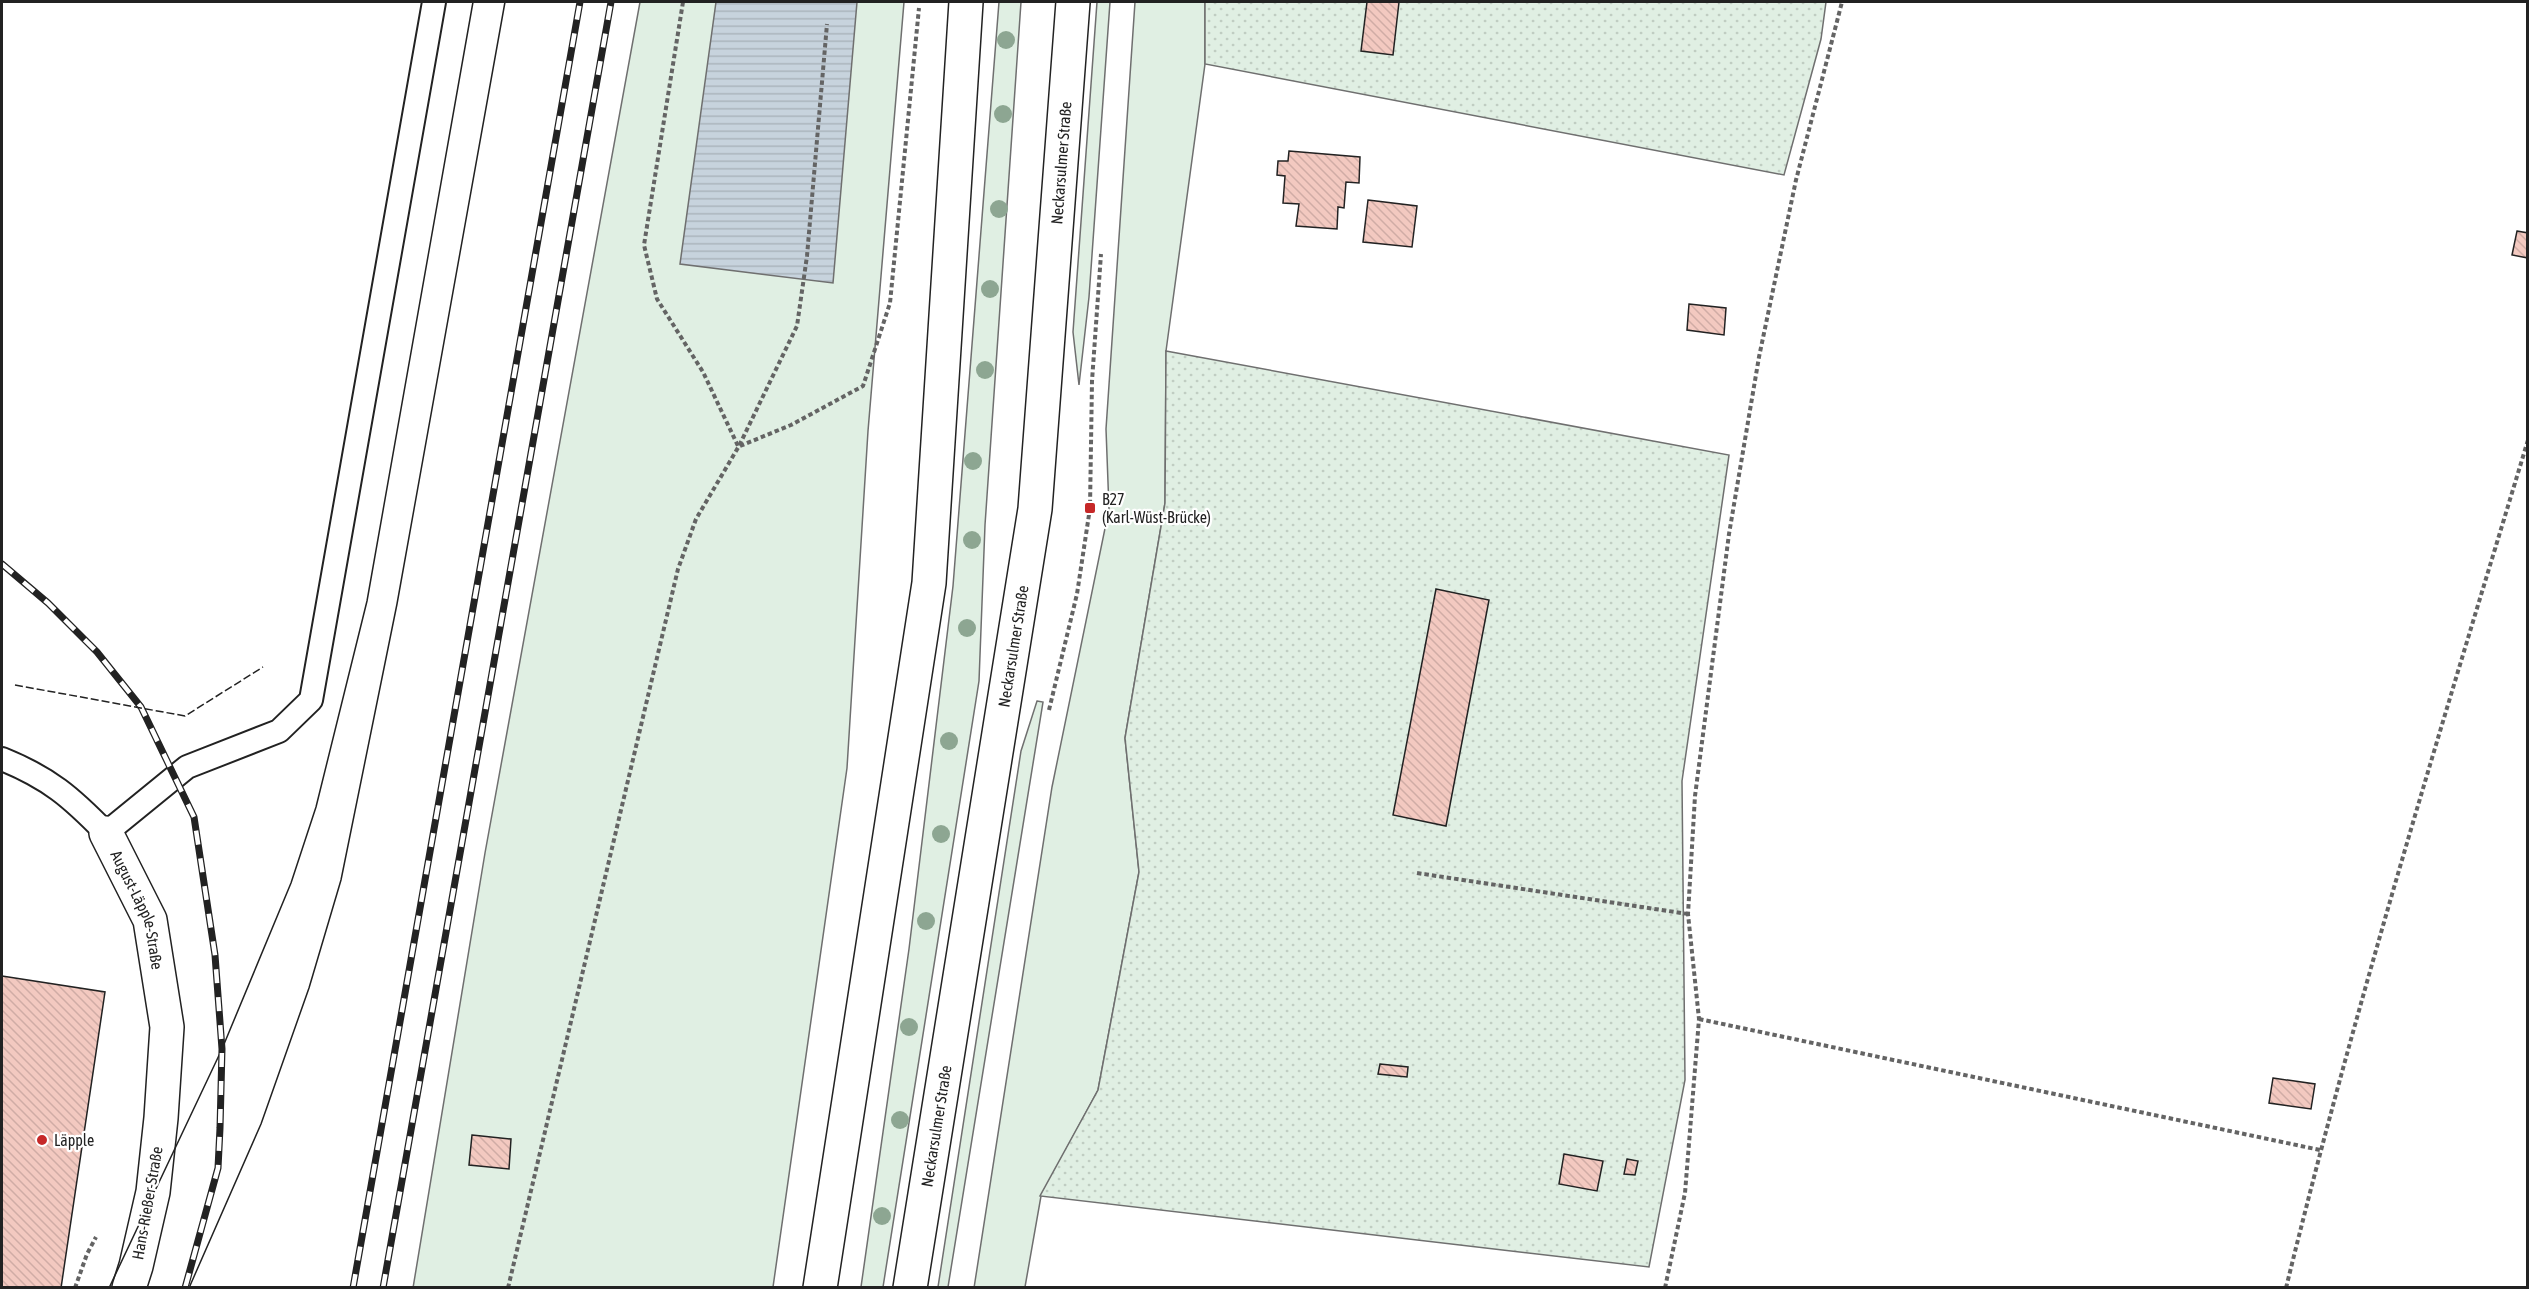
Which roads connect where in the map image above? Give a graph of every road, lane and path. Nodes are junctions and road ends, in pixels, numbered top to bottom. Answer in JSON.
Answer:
{"nodes":[{"id":1,"x":434,"y":2,"type":"edge"},
{"id":2,"x":683,"y":2,"type":"edge"},
{"id":3,"x":920,"y":2,"type":"edge"},
{"id":4,"x":966,"y":2,"type":"edge"},
{"id":5,"x":1072,"y":2,"type":"edge"},
{"id":6,"x":1842,"y":2,"type":"edge"},
{"id":7,"x":827,"y":24,"type":"dead end"},
{"id":8,"x":2528,"y":440,"type":"edge"},
{"id":9,"x":739,"y":446,"type":"junction"},
{"id":10,"x":2,"y":759,"type":"edge"},
{"id":11,"x":106,"y":833,"type":"junction"},
{"id":12,"x":1418,"y":873,"type":"dead end"},
{"id":13,"x":1688,"y":915,"type":"junction"},
{"id":14,"x":1699,"y":1019,"type":"junction"},
{"id":15,"x":161,"y":1118,"type":"joint"},
{"id":16,"x":2320,"y":1150,"type":"junction"},
{"id":17,"x":129,"y":1287,"type":"edge"},
{"id":18,"x":508,"y":1287,"type":"edge"},
{"id":19,"x":820,"y":1287,"type":"edge"},
{"id":20,"x":910,"y":1287,"type":"edge"},
{"id":21,"x":1665,"y":1287,"type":"edge"},
{"id":22,"x":2286,"y":1287,"type":"edge"}],
"edges":[{"from":1,"to":11,"type":"lane"},
{"from":2,"to":9,"type":"path"},
{"from":3,"to":9,"type":"path"},
{"from":4,"to":19,"type":"main road"},
{"from":5,"to":20,"type":"main road","name":"Neckarsulmer Straße"},
{"from":6,"to":13,"type":"path"},
{"from":7,"to":9,"type":"path"},
{"from":8,"to":16,"type":"path"},
{"from":9,"to":18,"type":"path"},
{"from":10,"to":11,"type":"lane","name":"August-Läpple-Straße"},
{"from":11,"to":15,"type":"main road","name":"August-Läpple-Straße"},
{"from":12,"to":13,"type":"path"},
{"from":13,"to":14,"type":"path"},
{"from":14,"to":16,"type":"path"},
{"from":14,"to":21,"type":"path"},
{"from":15,"to":17,"type":"main road","name":"Hans-Rießer-Straße"},
{"from":16,"to":22,"type":"path"}]}
